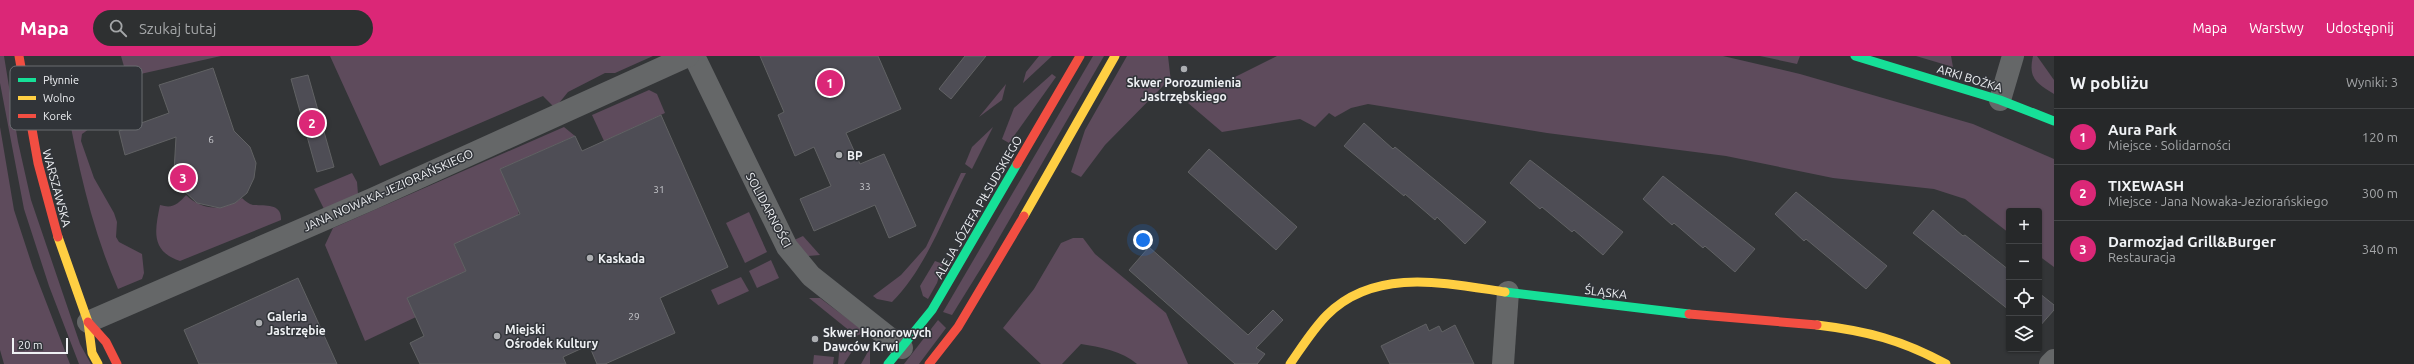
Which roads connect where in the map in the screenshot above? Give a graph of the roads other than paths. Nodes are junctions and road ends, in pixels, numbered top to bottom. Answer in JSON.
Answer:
{"nodes":[{"id":1,"x":19,"y":56,"type":"edge"},
{"id":2,"x":688,"y":56,"type":"edge"},
{"id":3,"x":694,"y":56,"type":"edge"},
{"id":4,"x":1080,"y":56,"type":"edge"},
{"id":5,"x":1115,"y":56,"type":"edge"},
{"id":6,"x":1855,"y":56,"type":"edge"},
{"id":7,"x":2013,"y":56,"type":"edge"},
{"id":8,"x":21,"y":66,"type":"edge"},
{"id":9,"x":2000,"y":100,"type":"junction"},
{"id":10,"x":2054,"y":121,"type":"edge"},
{"id":11,"x":32,"y":130,"type":"edge"},
{"id":12,"x":1508,"y":292,"type":"junction"},
{"id":13,"x":88,"y":322,"type":"junction"},
{"id":14,"x":902,"y":348,"type":"junction"},
{"id":15,"x":2054,"y":360,"type":"edge"},
{"id":16,"x":98,"y":364,"type":"edge"},
{"id":17,"x":117,"y":364,"type":"edge"},
{"id":18,"x":888,"y":364,"type":"edge"},
{"id":19,"x":929,"y":364,"type":"edge"},
{"id":20,"x":1290,"y":364,"type":"edge"},
{"id":21,"x":1503,"y":364,"type":"edge"},
{"id":22,"x":1946,"y":364,"type":"edge"},
{"id":23,"x":2050,"y":364,"type":"edge"}],
"edges":[{"from":1,"to":8,"type":"street","name":"WARSZAWSKA"},
{"from":2,"to":13,"type":"street","name":"JANA NOWAKA-JEZIORAŃSKIEGO"},
{"from":3,"to":14,"type":"street","name":"SOLIDARNOŚCI"},
{"from":4,"to":14,"type":"street","name":"ALEJA JÓZEFA PIŁSUDSKIEGO"},
{"from":5,"to":19,"type":"street"},
{"from":6,"to":9,"type":"street","name":"ARKI BOŻKA"},
{"from":7,"to":9,"type":"street"},
{"from":9,"to":10,"type":"street","name":"ARKI BOŻKA"},
{"from":11,"to":13,"type":"street","name":"WARSZAWSKA"},
{"from":12,"to":20,"type":"street","name":"ŚLĄSKA"},
{"from":12,"to":21,"type":"street"},
{"from":12,"to":22,"type":"street","name":"ŚLĄSKA"},
{"from":13,"to":16,"type":"street","name":"WARSZAWSKA"},
{"from":13,"to":17,"type":"street","name":"WARSZAWSKA"},
{"from":14,"to":18,"type":"street","name":"ALEJA JÓZEFA PIŁSUDSKIEGO"},
{"from":15,"to":23,"type":"street"}]}
